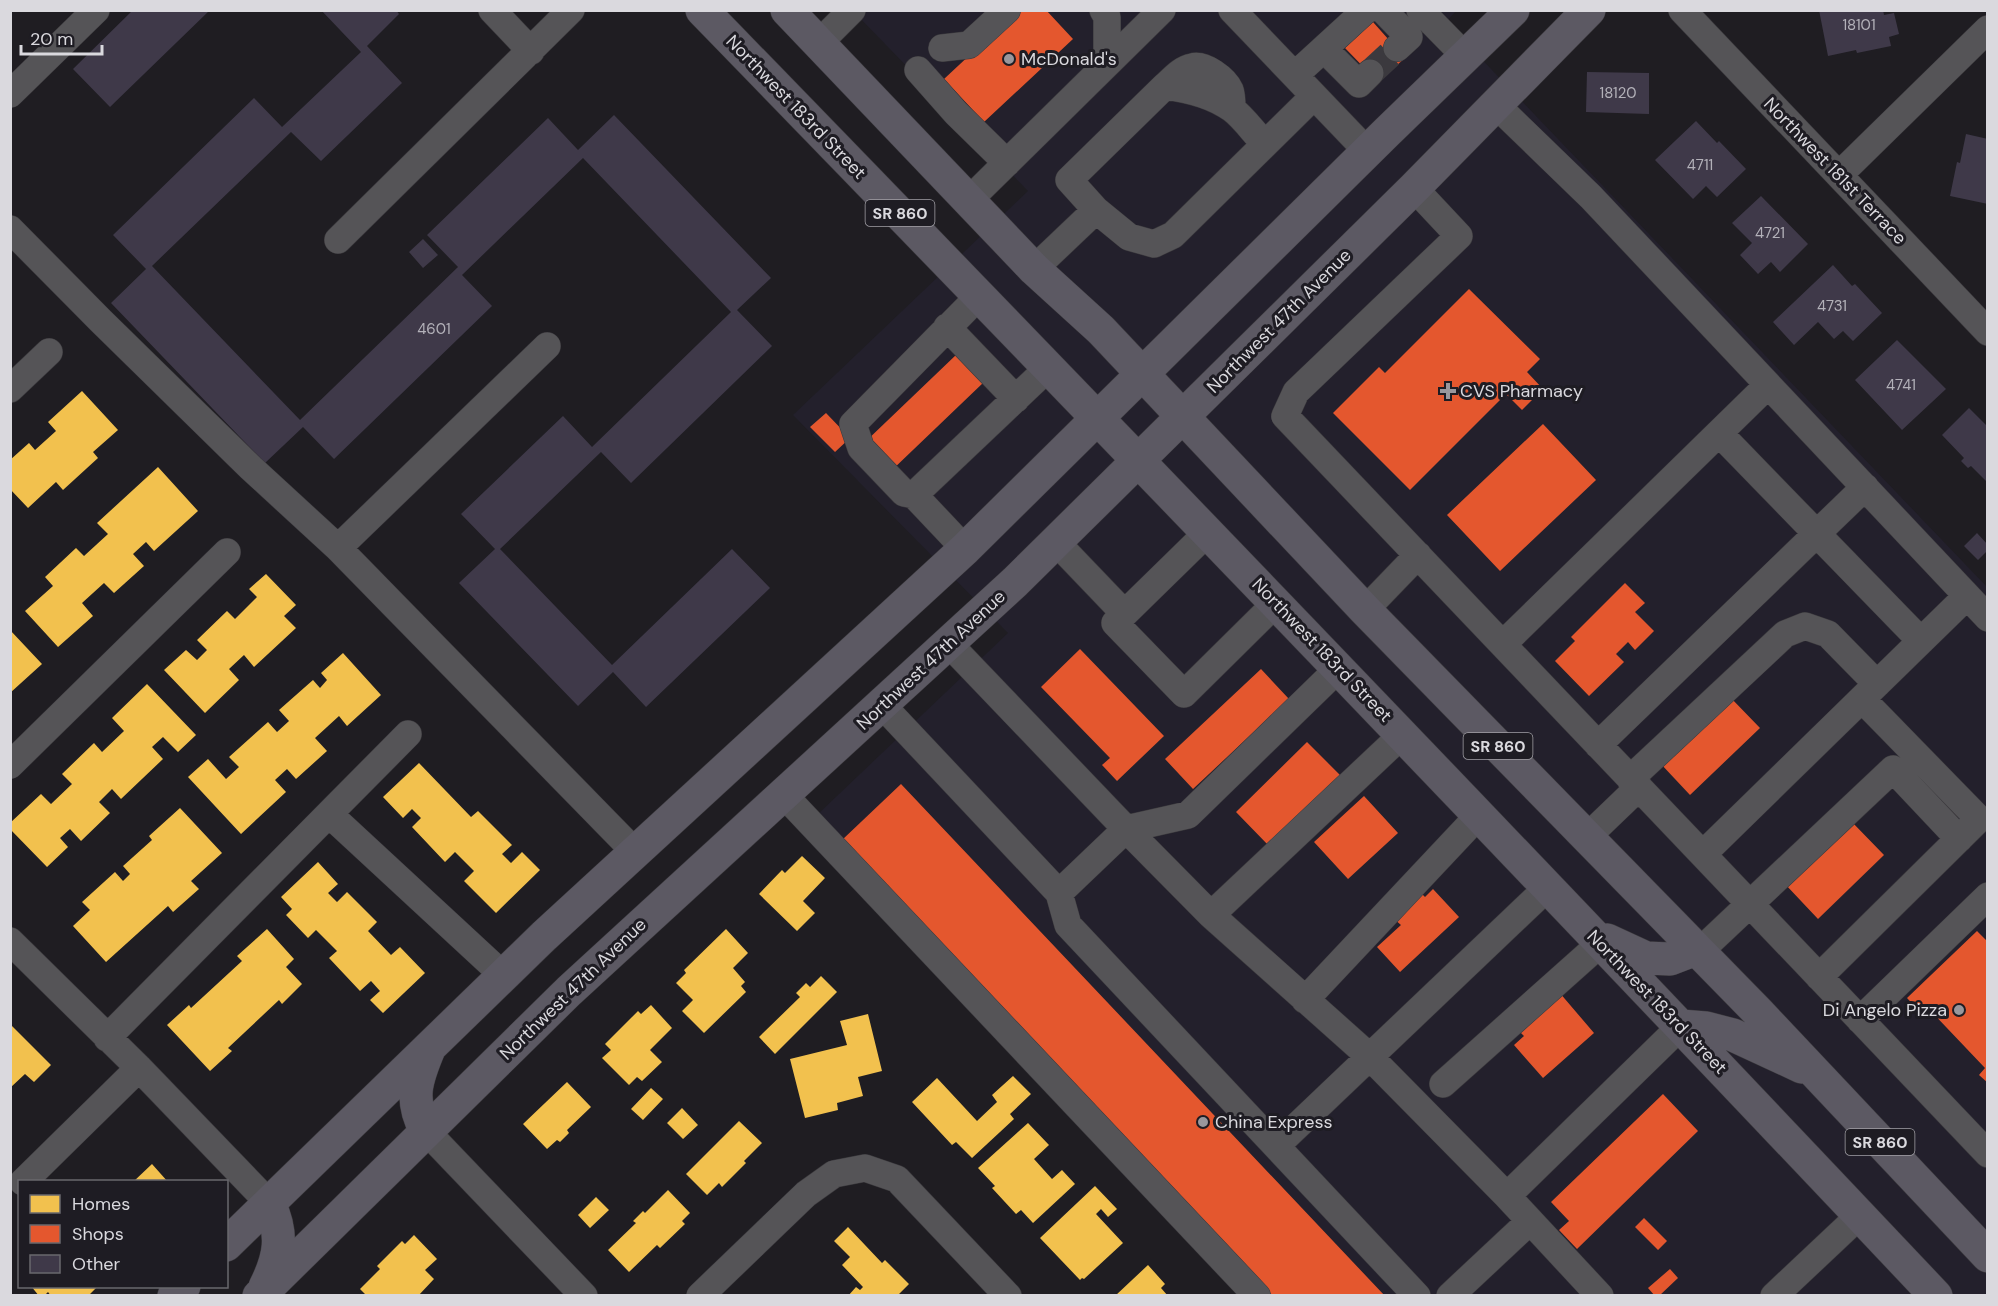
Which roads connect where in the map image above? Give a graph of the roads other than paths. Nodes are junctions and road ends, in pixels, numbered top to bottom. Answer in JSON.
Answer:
{"nodes":[{"id":1,"x":96,"y":10,"type":"edge"},
{"id":2,"x":492,"y":10,"type":"edge"},
{"id":3,"x":571,"y":10,"type":"edge"},
{"id":4,"x":702,"y":10,"type":"edge"},
{"id":5,"x":787,"y":10,"type":"edge"},
{"id":6,"x":852,"y":10,"type":"edge"},
{"id":7,"x":1007,"y":10,"type":"edge"},
{"id":8,"x":1103,"y":10,"type":"edge"},
{"id":9,"x":1366,"y":10,"type":"edge"},
{"id":10,"x":1383,"y":10,"type":"edge"},
{"id":11,"x":1420,"y":10,"type":"edge"},
{"id":12,"x":1513,"y":10,"type":"edge"},
{"id":13,"x":1589,"y":10,"type":"edge"},
{"id":14,"x":1682,"y":10,"type":"edge"},
{"id":15,"x":1156,"y":13,"type":"edge"},
{"id":16,"x":1239,"y":13,"type":"edge"},
{"id":17,"x":1988,"y":29,"type":"edge"},
{"id":18,"x":818,"y":44,"type":"junction"},
{"id":19,"x":942,"y":48,"type":"dead end"},
{"id":20,"x":1397,"y":48,"type":"tunnel mouth"},
{"id":21,"x":1324,"y":49,"type":"junction"},
{"id":22,"x":531,"y":51,"type":"junction"},
{"id":23,"x":1465,"y":56,"type":"junction"},
{"id":24,"x":1107,"y":64,"type":"junction"},
{"id":25,"x":918,"y":70,"type":"dead end"},
{"id":26,"x":1370,"y":74,"type":"tunnel mouth"},
{"id":27,"x":1296,"y":75,"type":"junction"},
{"id":28,"x":10,"y":94,"type":"edge"},
{"id":29,"x":1314,"y":96,"type":"junction"},
{"id":30,"x":1496,"y":105,"type":"junction"},
{"id":31,"x":1265,"y":144,"type":"junction"},
{"id":32,"x":1367,"y":151,"type":"junction"},
{"id":33,"x":1006,"y":163,"type":"junction"},
{"id":34,"x":1840,"y":174,"type":"junction"},
{"id":35,"x":1414,"y":188,"type":"junction"},
{"id":36,"x":969,"y":200,"type":"junction"},
{"id":37,"x":1096,"y":210,"type":"junction"},
{"id":38,"x":10,"y":229,"type":"edge"},
{"id":39,"x":338,"y":240,"type":"dead end"},
{"id":40,"x":1034,"y":268,"type":"junction"},
{"id":41,"x":980,"y":295,"type":"junction"},
{"id":42,"x":947,"y":327,"type":"junction"},
{"id":43,"x":1988,"y":332,"type":"edge"},
{"id":44,"x":546,"y":346,"type":"dead end"},
{"id":45,"x":49,"y":352,"type":"dead end"},
{"id":46,"x":1049,"y":368,"type":"junction"},
{"id":47,"x":1141,"y":373,"type":"junction"},
{"id":48,"x":1768,"y":385,"type":"junction"},
{"id":49,"x":10,"y":389,"type":"edge"},
{"id":50,"x":1016,"y":399,"type":"junction"},
{"id":51,"x":1182,"y":416,"type":"junction"},
{"id":52,"x":1097,"y":417,"type":"junction"},
{"id":53,"x":1719,"y":433,"type":"junction"},
{"id":54,"x":1139,"y":460,"type":"junction"},
{"id":55,"x":1865,"y":487,"type":"junction"},
{"id":56,"x":914,"y":495,"type":"junction"},
{"id":57,"x":1208,"y":532,"type":"junction"},
{"id":58,"x":1817,"y":533,"type":"junction"},
{"id":59,"x":1056,"y":542,"type":"junction"},
{"id":60,"x":338,"y":549,"type":"junction"},
{"id":61,"x":965,"y":549,"type":"junction"},
{"id":62,"x":227,"y":552,"type":"dead end"},
{"id":63,"x":1418,"y":555,"type":"junction"},
{"id":64,"x":1967,"y":596,"type":"junction"},
{"id":65,"x":1276,"y":603,"type":"junction"},
{"id":66,"x":1365,"y":610,"type":"junction"},
{"id":67,"x":1124,"y":613,"type":"junction"},
{"id":68,"x":1988,"y":618,"type":"edge"},
{"id":69,"x":1921,"y":641,"type":"junction"},
{"id":70,"x":949,"y":644,"type":"junction"},
{"id":71,"x":1503,"y":644,"type":"junction"},
{"id":72,"x":1339,"y":669,"type":"junction"},
{"id":73,"x":1869,"y":692,"type":"junction"},
{"id":74,"x":882,"y":705,"type":"junction"},
{"id":75,"x":408,"y":734,"type":"dead end"},
{"id":76,"x":1402,"y":735,"type":"junction"},
{"id":77,"x":1598,"y":745,"type":"junction"},
{"id":78,"x":10,"y":765,"type":"edge"},
{"id":79,"x":1635,"y":783,"type":"junction"},
{"id":80,"x":784,"y":795,"type":"junction"},
{"id":81,"x":328,"y":814,"type":"junction"},
{"id":82,"x":1479,"y":815,"type":"junction"},
{"id":83,"x":1126,"y":829,"type":"junction"},
{"id":84,"x":1587,"y":837,"type":"junction"},
{"id":85,"x":1959,"y":839,"type":"junction"},
{"id":86,"x":635,"y":852,"type":"junction"},
{"id":87,"x":1703,"y":854,"type":"junction"},
{"id":88,"x":1548,"y":887,"type":"junction"},
{"id":89,"x":1059,"y":893,"type":"junction"},
{"id":90,"x":1988,"y":896,"type":"edge"},
{"id":91,"x":1750,"y":904,"type":"junction"},
{"id":92,"x":1211,"y":915,"type":"junction"},
{"id":93,"x":1988,"y":926,"type":"edge"},
{"id":94,"x":1597,"y":938,"type":"junction"},
{"id":95,"x":10,"y":941,"type":"edge"},
{"id":96,"x":1697,"y":950,"type":"junction"},
{"id":97,"x":503,"y":975,"type":"junction"},
{"id":98,"x":1819,"y":977,"type":"junction"},
{"id":99,"x":1885,"y":996,"type":"junction"},
{"id":100,"x":1305,"y":1000,"type":"junction"},
{"id":101,"x":1860,"y":1020,"type":"junction"},
{"id":102,"x":1681,"y":1026,"type":"junction"},
{"id":103,"x":106,"y":1038,"type":"junction"},
{"id":104,"x":431,"y":1044,"type":"junction"},
{"id":105,"x":1370,"y":1057,"type":"junction"},
{"id":106,"x":140,"y":1068,"type":"junction"},
{"id":107,"x":1817,"y":1075,"type":"junction"},
{"id":108,"x":1443,"y":1084,"type":"dead end"},
{"id":109,"x":426,"y":1131,"type":"junction"},
{"id":110,"x":1276,"y":1146,"type":"junction"},
{"id":111,"x":1987,"y":1152,"type":"edge"},
{"id":112,"x":25,"y":1180,"type":"edge"},
{"id":113,"x":1507,"y":1196,"type":"junction"},
{"id":114,"x":269,"y":1203,"type":"junction"},
{"id":115,"x":1860,"y":1215,"type":"junction"},
{"id":116,"x":1530,"y":1221,"type":"junction"},
{"id":117,"x":228,"y":1243,"type":"edge"},
{"id":118,"x":1988,"y":1256,"type":"edge"},
{"id":119,"x":261,"y":1293,"type":"edge"},
{"id":120,"x":584,"y":1296,"type":"edge"},
{"id":121,"x":700,"y":1296,"type":"edge"},
{"id":122,"x":1008,"y":1296,"type":"edge"},
{"id":123,"x":1257,"y":1296,"type":"edge"},
{"id":124,"x":1417,"y":1296,"type":"edge"},
{"id":125,"x":1450,"y":1296,"type":"edge"},
{"id":126,"x":1600,"y":1296,"type":"edge"},
{"id":127,"x":1774,"y":1296,"type":"edge"},
{"id":128,"x":1936,"y":1296,"type":"edge"}],
"edges":[{"from":1,"to":28,"type":"street"},
{"from":2,"to":22,"type":"street"},
{"from":3,"to":22,"type":"street"},
{"from":4,"to":41,"type":"main road","name":"Northwest 183rd Street","number":"SR 860"},
{"from":5,"to":18,"type":"main road","number":"SR 860"},
{"from":6,"to":18,"type":"street"},
{"from":7,"to":19,"type":"street"},
{"from":8,"to":24,"type":"street"},
{"from":9,"to":21,"type":"street"},
{"from":10,"to":20,"type":"street"},
{"from":11,"to":23,"type":"street"},
{"from":12,"to":23,"type":"main road"},
{"from":13,"to":30,"type":"main road","name":"Northwest 47th Avenue"},
{"from":14,"to":34,"type":"street","name":"Northwest 181st Terrace"},
{"from":15,"to":24,"type":"street"},
{"from":16,"to":27,"type":"street"},
{"from":17,"to":34,"type":"street"},
{"from":18,"to":36,"type":"main road","number":"SR 860"},
{"from":21,"to":26,"type":"street"},
{"from":21,"to":27,"type":"street"},
{"from":22,"to":39,"type":"street"},
{"from":23,"to":32,"type":"main road"},
{"from":24,"to":33,"type":"street"},
{"from":25,"to":33,"type":"street"},
{"from":27,"to":29,"type":"street"},
{"from":29,"to":31,"type":"street"},
{"from":29,"to":32,"type":"street"},
{"from":30,"to":35,"type":"main road","name":"Northwest 47th Avenue"},
{"from":30,"to":48,"type":"street"},
{"from":31,"to":37,"type":"street"},
{"from":31,"to":37,"type":"street"},
{"from":32,"to":47,"type":"main road"},
{"from":33,"to":36,"type":"street"},
{"from":34,"to":43,"type":"street","name":"Northwest 181st Terrace"},
{"from":35,"to":51,"type":"main road","name":"Northwest 47th Avenue"},
{"from":35,"to":63,"type":"street"},
{"from":36,"to":40,"type":"main road","number":"SR 860"},
{"from":37,"to":40,"type":"street"},
{"from":38,"to":60,"type":"street"},
{"from":40,"to":47,"type":"main road","number":"SR 860"},
{"from":41,"to":42,"type":"street"},
{"from":41,"to":46,"type":"main road","name":"Northwest 183rd Street","number":"SR 860"},
{"from":42,"to":50,"type":"street"},
{"from":42,"to":56,"type":"street"},
{"from":44,"to":60,"type":"street"},
{"from":45,"to":49,"type":"street"},
{"from":46,"to":50,"type":"street"},
{"from":46,"to":52,"type":"main road","name":"Northwest 183rd Street","number":"SR 860"},
{"from":47,"to":51,"type":"main road","number":"SR 860"},
{"from":47,"to":52,"type":"main road"},
{"from":48,"to":53,"type":"street"},
{"from":48,"to":55,"type":"street"},
{"from":50,"to":56,"type":"street"},
{"from":51,"to":54,"type":"main road","name":"Northwest 47th Avenue"},
{"from":51,"to":66,"type":"main road","number":"SR 860"},
{"from":52,"to":54,"type":"main road","name":"Northwest 183rd Street","number":"SR 860"},
{"from":52,"to":61,"type":"main road"},
{"from":53,"to":58,"type":"street"},
{"from":53,"to":71,"type":"street"},
{"from":54,"to":57,"type":"main road","name":"Northwest 183rd Street","number":"SR 860"},
{"from":54,"to":59,"type":"main road","name":"Northwest 47th Avenue"},
{"from":55,"to":58,"type":"street"},
{"from":55,"to":64,"type":"street"},
{"from":56,"to":61,"type":"street"},
{"from":57,"to":65,"type":"main road","name":"Northwest 183rd Street","number":"SR 860"},
{"from":57,"to":67,"type":"street"},
{"from":58,"to":69,"type":"street"},
{"from":58,"to":77,"type":"street"},
{"from":59,"to":67,"type":"street"},
{"from":59,"to":70,"type":"main road","name":"Northwest 47th Avenue"},
{"from":60,"to":86,"type":"street"},
{"from":61,"to":86,"type":"main road"},
{"from":62,"to":78,"type":"street"},
{"from":63,"to":66,"type":"street"},
{"from":63,"to":71,"type":"street"},
{"from":64,"to":68,"type":"street"},
{"from":64,"to":69,"type":"street"},
{"from":65,"to":67,"type":"street"},
{"from":65,"to":72,"type":"main road","name":"Northwest 183rd Street","number":"SR 860"},
{"from":66,"to":84,"type":"main road","number":"SR 860"},
{"from":69,"to":73,"type":"street"},
{"from":70,"to":74,"type":"main road","name":"Northwest 47th Avenue"},
{"from":70,"to":83,"type":"street"},
{"from":71,"to":77,"type":"street"},
{"from":72,"to":76,"type":"main road","name":"Northwest 183rd Street","number":"SR 860"},
{"from":72,"to":83,"type":"street"},
{"from":73,"to":79,"type":"street"},
{"from":73,"to":85,"type":"street"},
{"from":73,"to":87,"type":"street"},
{"from":74,"to":80,"type":"main road","name":"Northwest 47th Avenue"},
{"from":74,"to":89,"type":"street"},
{"from":75,"to":81,"type":"street"},
{"from":76,"to":82,"type":"main road","name":"Northwest 183rd Street","number":"SR 860"},
{"from":76,"to":92,"type":"street"},
{"from":77,"to":79,"type":"street"},
{"from":79,"to":84,"type":"street"},
{"from":79,"to":87,"type":"street"},
{"from":80,"to":109,"type":"main road","name":"Northwest 47th Avenue"},
{"from":80,"to":123,"type":"street"},
{"from":81,"to":97,"type":"street"},
{"from":81,"to":103,"type":"street"},
{"from":82,"to":88,"type":"main road","name":"Northwest 183rd Street","number":"SR 860"},
{"from":82,"to":100,"type":"street"},
{"from":83,"to":89,"type":"street"},
{"from":83,"to":92,"type":"street"},
{"from":84,"to":96,"type":"main road","number":"SR 860"},
{"from":85,"to":91,"type":"street"},
{"from":85,"to":98,"type":"street"},
{"from":86,"to":97,"type":"main road"},
{"from":87,"to":91,"type":"street"},
{"from":88,"to":94,"type":"main road","name":"Northwest 183rd Street","number":"SR 860"},
{"from":88,"to":105,"type":"street"},
{"from":89,"to":110,"type":"street"},
{"from":90,"to":99,"type":"street"},
{"from":91,"to":96,"type":"street"},
{"from":91,"to":98,"type":"street"},
{"from":92,"to":100,"type":"street"},
{"from":93,"to":99,"type":"street"},
{"from":94,"to":96,"type":"main road"},
{"from":94,"to":102,"type":"main road","name":"Northwest 183rd Street","number":"SR 860"},
{"from":94,"to":108,"type":"street"},
{"from":95,"to":103,"type":"street"},
{"from":96,"to":107,"type":"main road","number":"SR 860"},
{"from":97,"to":104,"type":"main road"},
{"from":98,"to":101,"type":"street"},
{"from":99,"to":101,"type":"street"},
{"from":100,"to":105,"type":"street"},
{"from":101,"to":111,"type":"street"},
{"from":102,"to":107,"type":"main road"},
{"from":102,"to":113,"type":"street"},
{"from":102,"to":115,"type":"main road","name":"Northwest 183rd Street","number":"SR 860"},
{"from":103,"to":106,"type":"street"},
{"from":104,"to":109,"type":"main road"},
{"from":104,"to":114,"type":"main road"},
{"from":105,"to":110,"type":"street"},
{"from":105,"to":113,"type":"street"},
{"from":106,"to":112,"type":"street"},
{"from":106,"to":114,"type":"street"},
{"from":107,"to":118,"type":"main road","number":"SR 860"},
{"from":109,"to":119,"type":"main road","name":"Northwest 47th Avenue"},
{"from":109,"to":120,"type":"street"},
{"from":110,"to":124,"type":"street"},
{"from":113,"to":116,"type":"street"},
{"from":114,"to":117,"type":"main road"},
{"from":114,"to":119,"type":"main road"},
{"from":115,"to":127,"type":"street"},
{"from":115,"to":128,"type":"main road","name":"Northwest 183rd Street","number":"SR 860"},
{"from":116,"to":125,"type":"street"},
{"from":116,"to":126,"type":"street"},
{"from":121,"to":122,"type":"street"}]}
